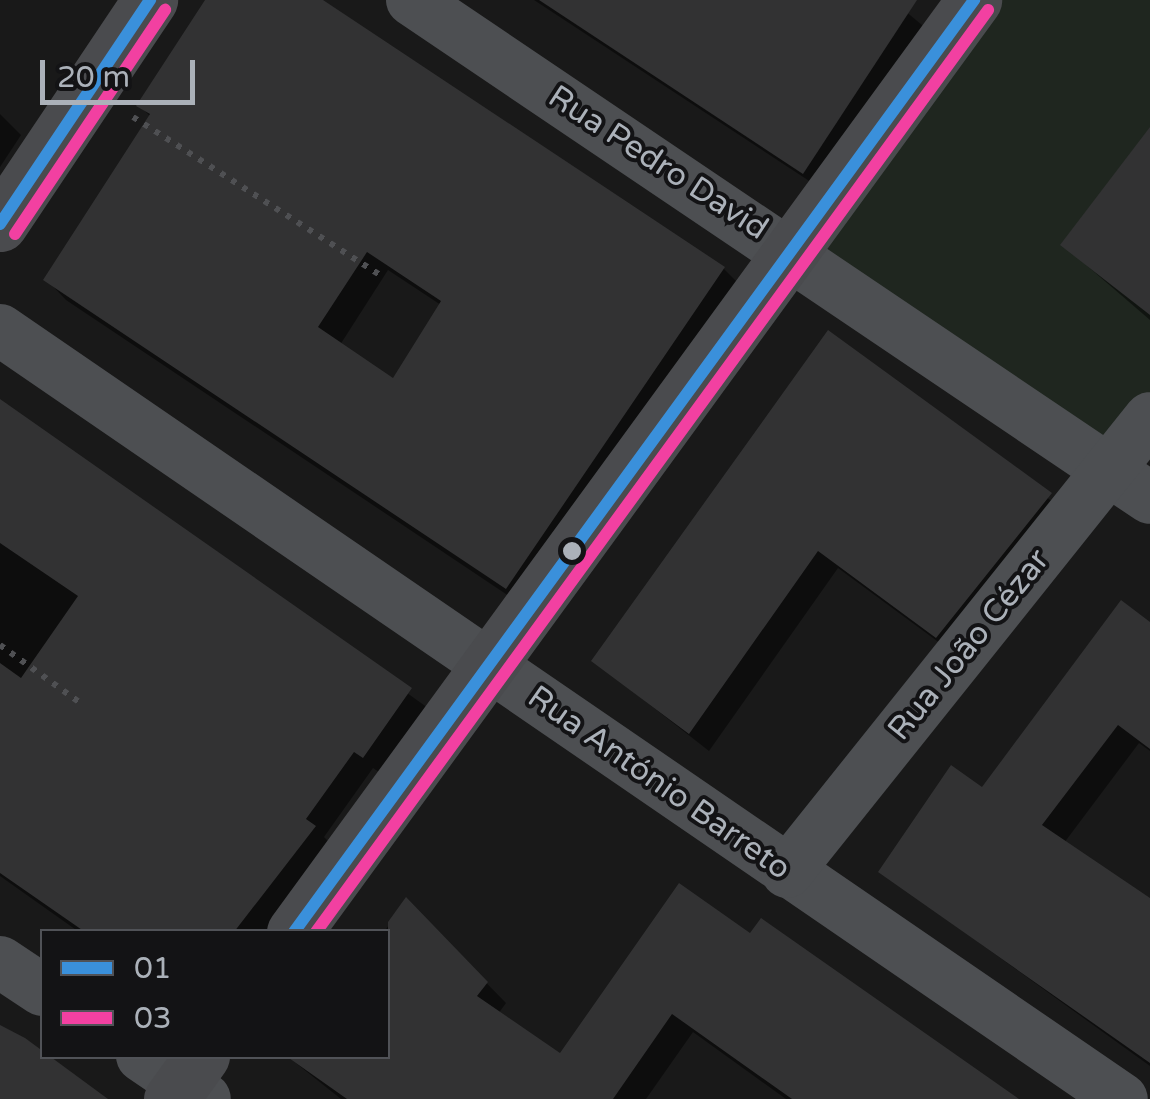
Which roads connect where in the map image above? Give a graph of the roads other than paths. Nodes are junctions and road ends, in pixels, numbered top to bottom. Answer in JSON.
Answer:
{"nodes":[{"id":1,"x":150,"y":0,"type":"edge"},
{"id":2,"x":412,"y":0,"type":"edge"},
{"id":3,"x":974,"y":0,"type":"edge"},
{"id":4,"x":0,"y":224,"type":"edge"},
{"id":5,"x":792,"y":251,"type":"junction"},
{"id":6,"x":0,"y":330,"type":"edge"},
{"id":7,"x":1150,"y":418,"type":"edge"},
{"id":8,"x":1129,"y":485,"type":"edge"},
{"id":9,"x":489,"y":665,"type":"junction"},
{"id":10,"x":787,"y":872,"type":"junction"},
{"id":11,"x":296,"y":929,"type":"edge"},
{"id":12,"x":0,"y":962,"type":"edge"},
{"id":13,"x":40,"y":989,"type":"edge"},
{"id":14,"x":1122,"y":1099,"type":"edge"}],
"edges":[{"from":1,"to":4,"type":"main road"},
{"from":2,"to":5,"type":"street","name":"Rua Pedro David"},
{"from":3,"to":5,"type":"main road"},
{"from":5,"to":8,"type":"street","name":"Rua Pedro David"},
{"from":5,"to":9,"type":"main road"},
{"from":6,"to":9,"type":"street","name":"Rua António Barreto"},
{"from":7,"to":8,"type":"street","name":"Rua João Cézar"},
{"from":8,"to":10,"type":"street","name":"Rua João Cézar"},
{"from":9,"to":10,"type":"street","name":"Rua António Barreto"},
{"from":9,"to":11,"type":"main road"},
{"from":10,"to":14,"type":"street","name":"Rua António Barreto"},
{"from":12,"to":13,"type":"street"}]}
